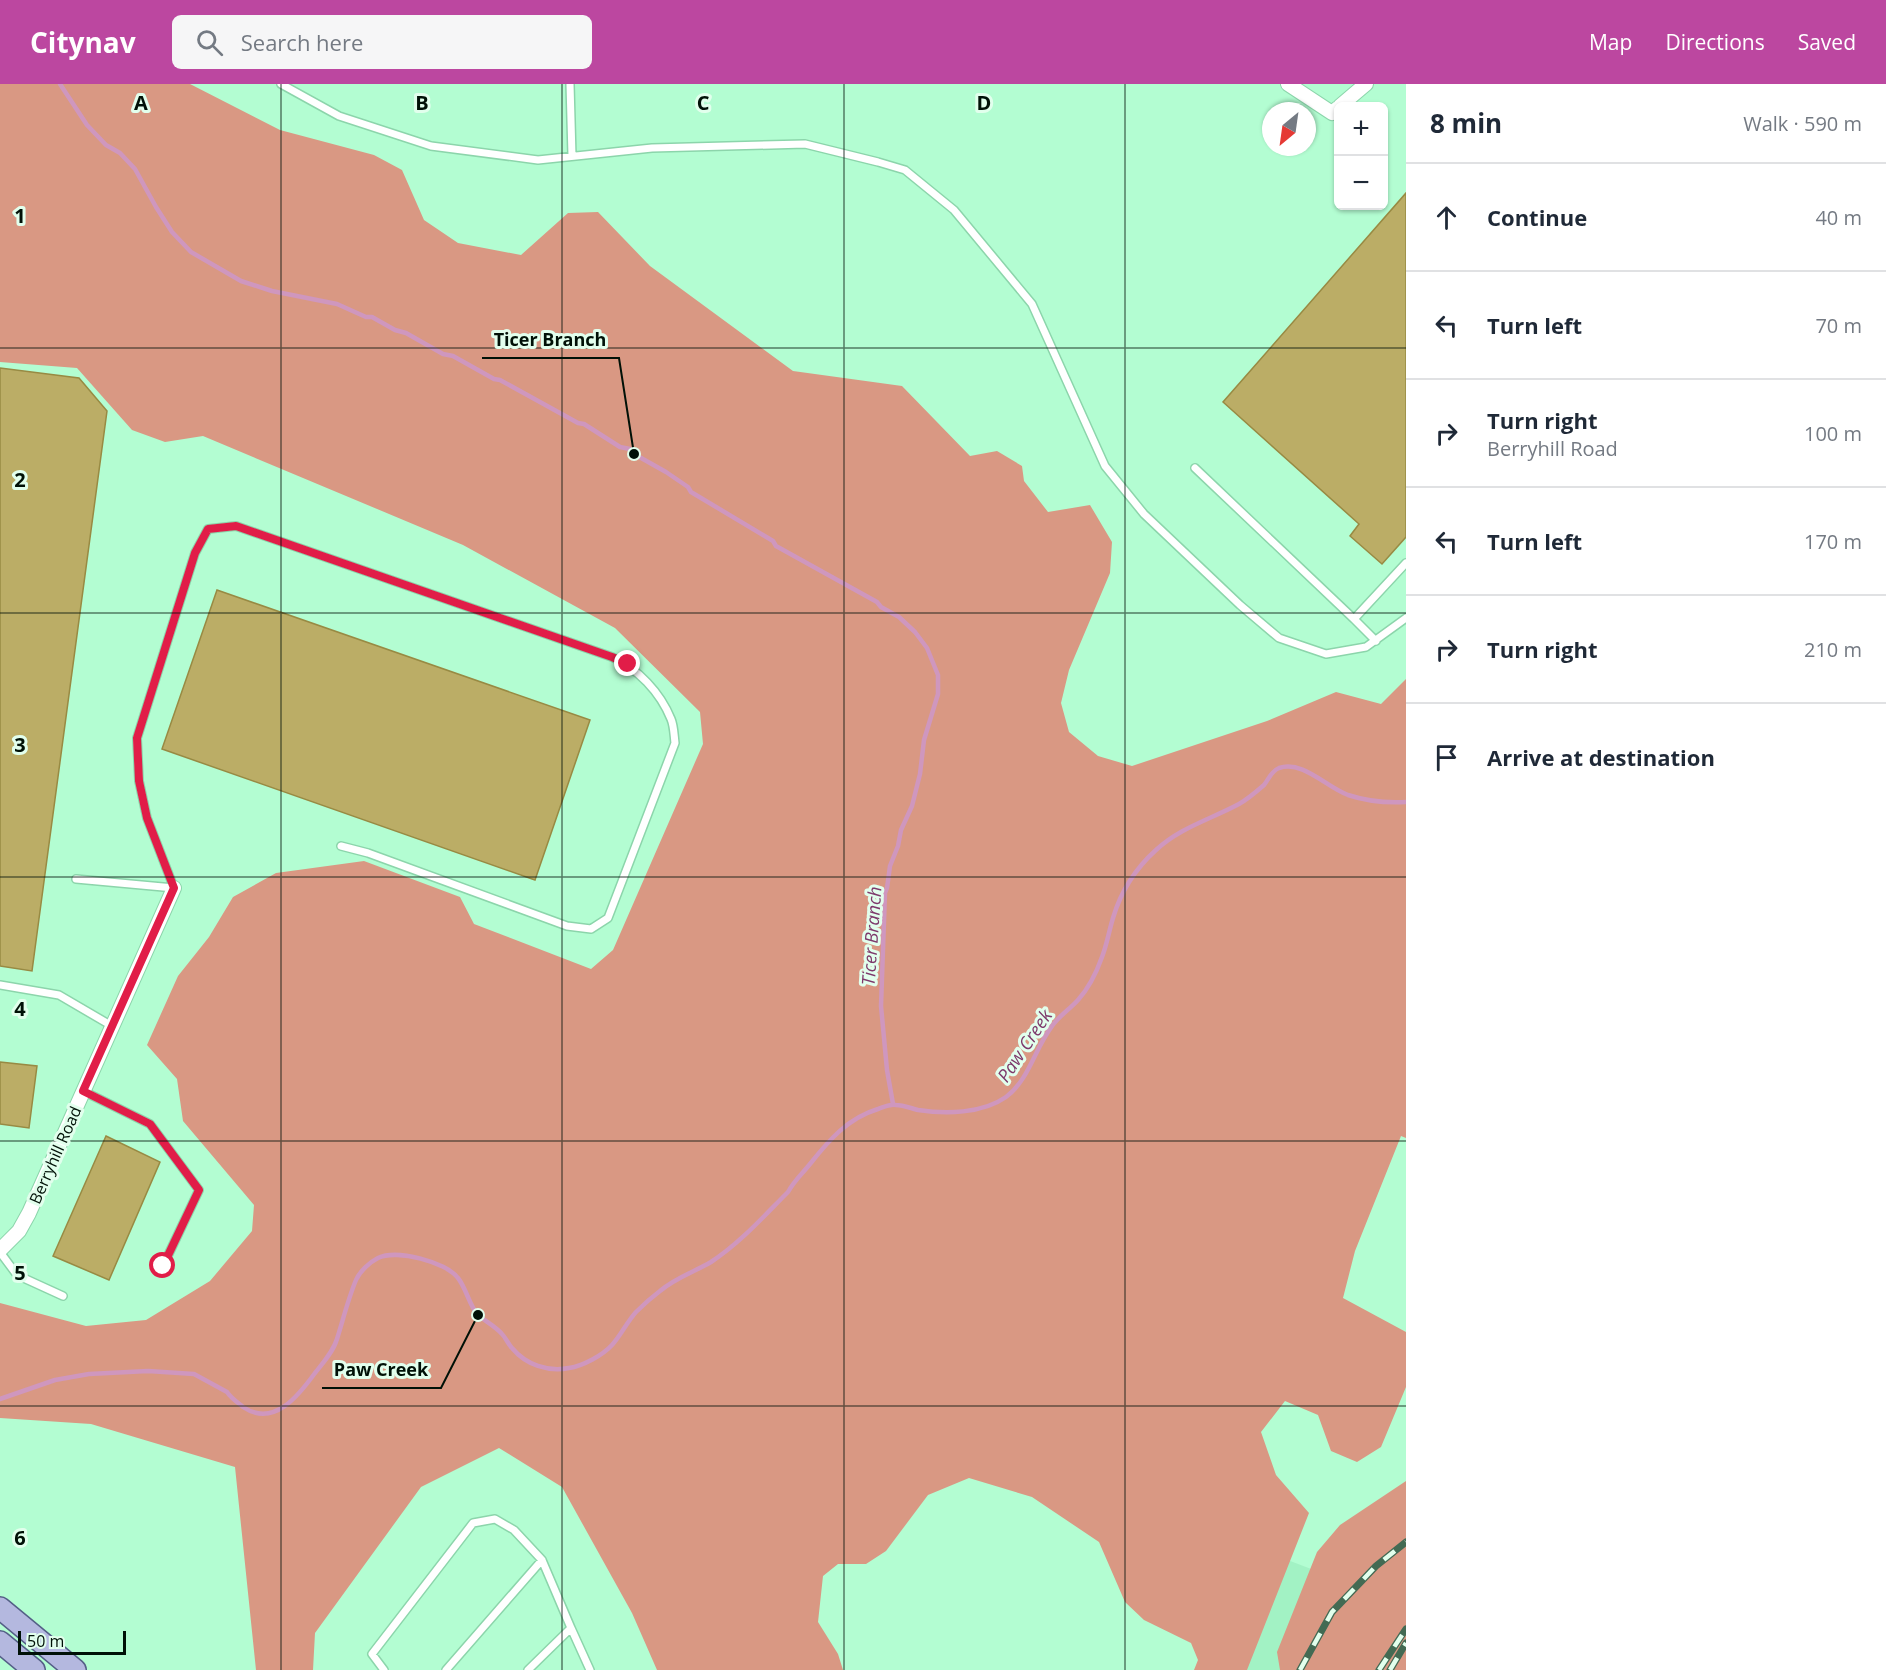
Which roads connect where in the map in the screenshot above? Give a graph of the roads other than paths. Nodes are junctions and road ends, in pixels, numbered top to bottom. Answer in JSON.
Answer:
{"nodes":[{"id":1,"x":570,"y":84,"type":"edge"},
{"id":2,"x":1288,"y":84,"type":"edge"},
{"id":3,"x":1366,"y":84,"type":"edge"},
{"id":4,"x":285,"y":85,"type":"edge"},
{"id":5,"x":1345,"y":102,"type":"edge"},
{"id":6,"x":1334,"y":107,"type":"edge"},
{"id":7,"x":572,"y":156,"type":"junction"},
{"id":8,"x":1195,"y":468,"type":"dead end"},
{"id":9,"x":1406,"y":563,"type":"edge"},
{"id":10,"x":1406,"y":618,"type":"edge"},
{"id":11,"x":1354,"y":619,"type":"junction"},
{"id":12,"x":1376,"y":641,"type":"junction"},
{"id":13,"x":341,"y":846,"type":"dead end"},
{"id":14,"x":76,"y":879,"type":"dead end"},
{"id":15,"x":174,"y":888,"type":"junction"},
{"id":16,"x":0,"y":985,"type":"edge"},
{"id":17,"x":112,"y":1026,"type":"junction"},
{"id":18,"x":83,"y":1091,"type":"junction"},
{"id":19,"x":0,"y":1251,"type":"edge"},
{"id":20,"x":163,"y":1266,"type":"dead end"},
{"id":21,"x":63,"y":1296,"type":"dead end"},
{"id":22,"x":542,"y":1560,"type":"junction"},
{"id":23,"x":0,"y":1608,"type":"edge"},
{"id":24,"x":571,"y":1628,"type":"junction"},
{"id":25,"x":0,"y":1642,"type":"edge"},
{"id":26,"x":34,"y":1670,"type":"edge"},
{"id":27,"x":75,"y":1670,"type":"edge"},
{"id":28,"x":384,"y":1670,"type":"edge"},
{"id":29,"x":446,"y":1670,"type":"edge"},
{"id":30,"x":528,"y":1670,"type":"edge"},
{"id":31,"x":590,"y":1670,"type":"edge"}],
"edges":[{"from":1,"to":7,"type":"lane"},
{"from":2,"to":6,"type":"street"},
{"from":3,"to":5,"type":"street"},
{"from":4,"to":7,"type":"lane"},
{"from":7,"to":12,"type":"lane"},
{"from":8,"to":11,"type":"lane"},
{"from":9,"to":11,"type":"lane"},
{"from":10,"to":12,"type":"lane"},
{"from":11,"to":12,"type":"lane"},
{"from":13,"to":15,"type":"lane"},
{"from":14,"to":15,"type":"lane"},
{"from":15,"to":17,"type":"street","name":"Berryhill Road"},
{"from":16,"to":17,"type":"lane"},
{"from":17,"to":18,"type":"street","name":"Berryhill Road"},
{"from":18,"to":19,"type":"street","name":"Berryhill Road"},
{"from":18,"to":20,"type":"lane"},
{"from":19,"to":21,"type":"lane"},
{"from":22,"to":24,"type":"lane"},
{"from":22,"to":28,"type":"lane"},
{"from":22,"to":29,"type":"lane"},
{"from":23,"to":27,"type":"main road"},
{"from":24,"to":30,"type":"lane"},
{"from":24,"to":31,"type":"lane"},
{"from":25,"to":26,"type":"main road"}]}
